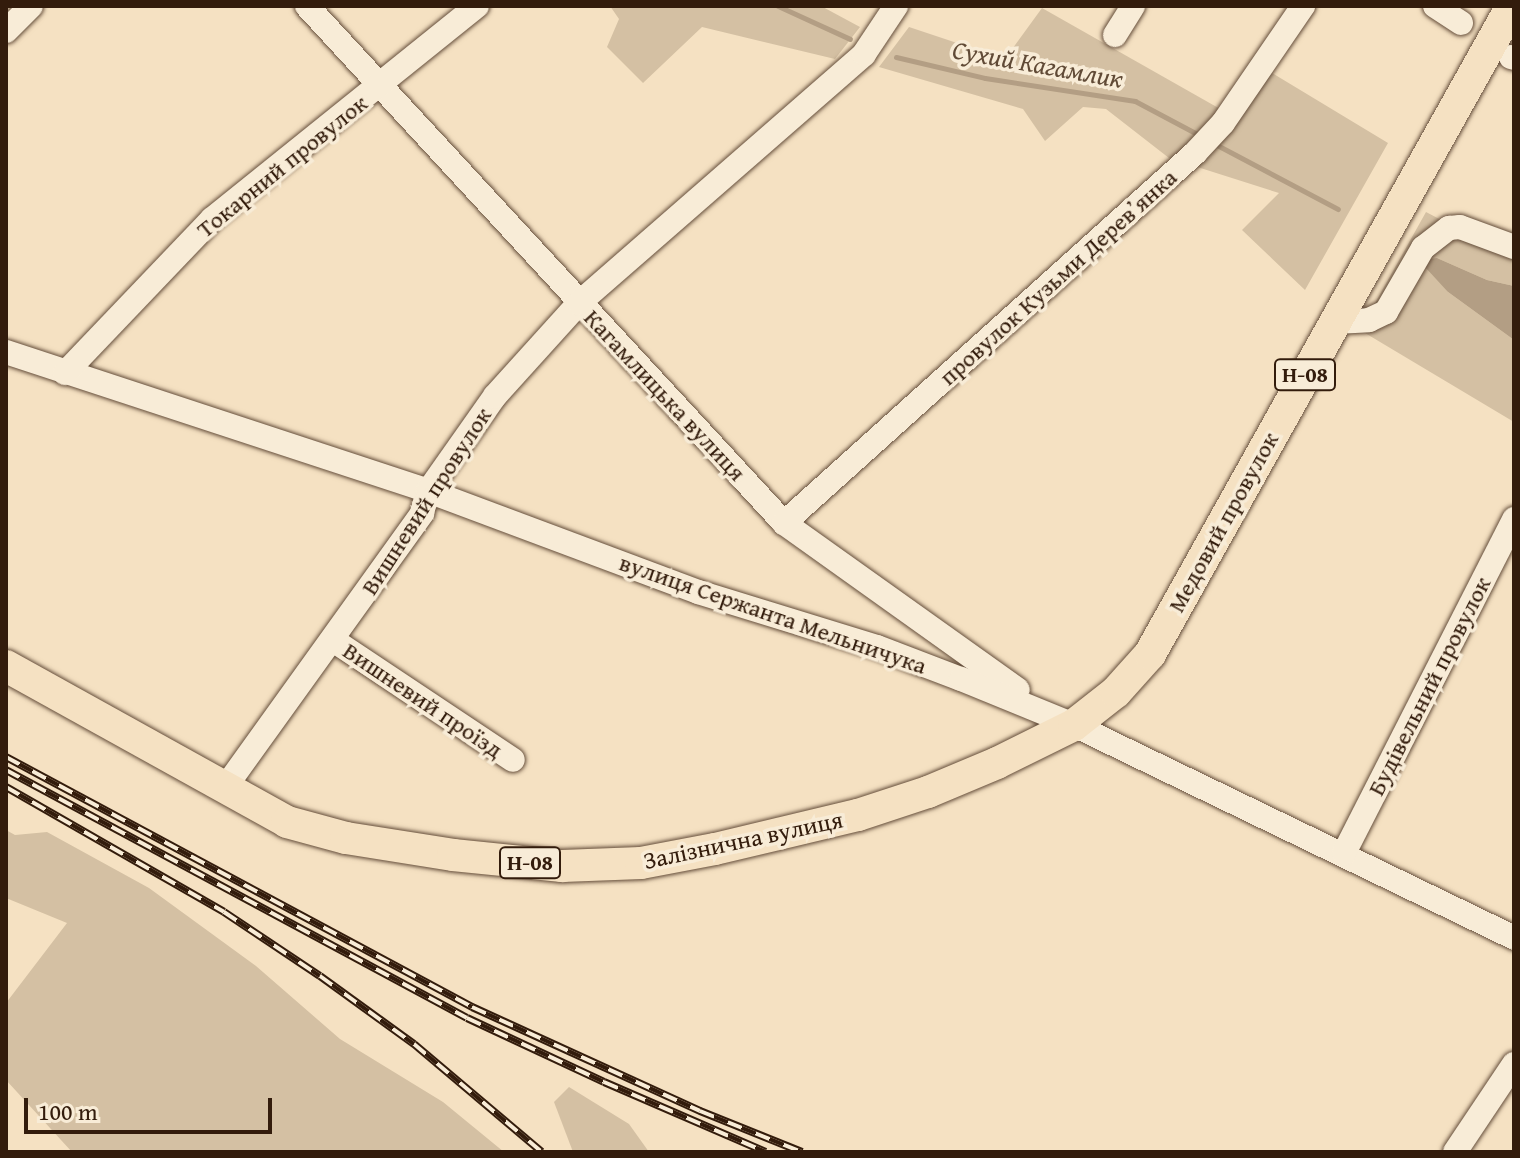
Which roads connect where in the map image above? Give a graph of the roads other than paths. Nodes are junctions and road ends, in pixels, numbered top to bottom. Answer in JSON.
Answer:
{"nodes":[{"id":1,"x":31,"y":6,"type":"edge"},
{"id":2,"x":307,"y":6,"type":"edge"},
{"id":3,"x":477,"y":6,"type":"edge"},
{"id":4,"x":896,"y":6,"type":"edge"},
{"id":5,"x":1133,"y":6,"type":"edge"},
{"id":6,"x":1303,"y":6,"type":"edge"},
{"id":7,"x":1435,"y":6,"type":"edge"},
{"id":8,"x":1512,"y":6,"type":"edge"},
{"id":9,"x":1461,"y":23,"type":"dead end"},
{"id":10,"x":6,"y":31,"type":"edge"},
{"id":11,"x":1115,"y":35,"type":"dead end"},
{"id":12,"x":380,"y":85,"type":"junction"},
{"id":13,"x":1514,"y":247,"type":"edge"},
{"id":14,"x":579,"y":303,"type":"junction"},
{"id":15,"x":1335,"y":322,"type":"junction"},
{"id":16,"x":6,"y":352,"type":"edge"},
{"id":17,"x":65,"y":373,"type":"junction"},
{"id":18,"x":428,"y":491,"type":"junction"},
{"id":19,"x":1514,"y":519,"type":"edge"},
{"id":20,"x":784,"y":523,"type":"junction"},
{"id":21,"x":333,"y":640,"type":"junction"},
{"id":22,"x":6,"y":666,"type":"edge"},
{"id":23,"x":1074,"y":725,"type":"junction"},
{"id":24,"x":513,"y":760,"type":"dead end"},
{"id":25,"x":224,"y":789,"type":"junction"},
{"id":26,"x":1344,"y":853,"type":"junction"},
{"id":27,"x":1514,"y":938,"type":"edge"},
{"id":28,"x":1514,"y":1064,"type":"edge"},
{"id":29,"x":1455,"y":1152,"type":"edge"}],
"edges":[{"from":1,"to":10,"type":"street"},
{"from":2,"to":12,"type":"street","name":"Кагамлицька вулиця"},
{"from":3,"to":12,"type":"street","name":"Токарний провулок"},
{"from":4,"to":14,"type":"street","name":"Вишневий провулок"},
{"from":5,"to":11,"type":"street"},
{"from":6,"to":20,"type":"street","name":"провулок Кузьми Деревʼянка"},
{"from":7,"to":9,"type":"street"},
{"from":8,"to":15,"type":"main road","name":"Медовий провулок","number":"Н-08"},
{"from":12,"to":14,"type":"street","name":"Кагамлицька вулиця"},
{"from":12,"to":17,"type":"street","name":"Токарний провулок"},
{"from":13,"to":15,"type":"street"},
{"from":14,"to":18,"type":"street","name":"Вишневий провулок"},
{"from":14,"to":20,"type":"street","name":"Кагамлицька вулиця"},
{"from":15,"to":23,"type":"main road","name":"Медовий провулок","number":"Н-08"},
{"from":16,"to":17,"type":"street","name":"вулиця Сержанта Мельничука"},
{"from":17,"to":18,"type":"street","name":"вулиця Сержанта Мельничука"},
{"from":18,"to":21,"type":"street","name":"Вишневий провулок"},
{"from":18,"to":23,"type":"street","name":"вулиця Сержанта Мельничука"},
{"from":19,"to":26,"type":"street","name":"Будівельний провулок"},
{"from":20,"to":23,"type":"street","name":"Кагамлицька вулиця"},
{"from":21,"to":24,"type":"street","name":"Вишневий проїзд"},
{"from":21,"to":25,"type":"street","name":"Вишневий провулок"},
{"from":22,"to":25,"type":"main road","name":"Залізнична вулиця","number":"Н-08"},
{"from":23,"to":25,"type":"main road","name":"Залізнична вулиця","number":"Н-08"},
{"from":23,"to":26,"type":"street","name":"вулиця Сержанта Мельничука"},
{"from":26,"to":27,"type":"street","name":"вулиця Сержанта Мельничука"},
{"from":28,"to":29,"type":"street"}]}
